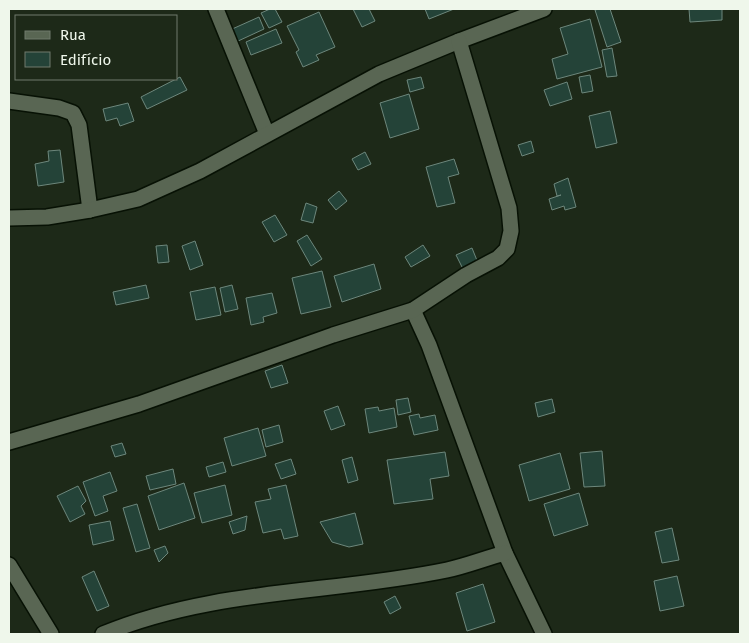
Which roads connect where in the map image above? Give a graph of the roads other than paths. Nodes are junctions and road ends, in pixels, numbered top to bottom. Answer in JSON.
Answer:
{"nodes":[{"id":1,"x":216,"y":9,"type":"edge"},
{"id":2,"x":544,"y":9,"type":"edge"},
{"id":3,"x":459,"y":41,"type":"junction"},
{"id":4,"x":9,"y":101,"type":"edge"},
{"id":5,"x":267,"y":134,"type":"junction"},
{"id":6,"x":90,"y":210,"type":"junction"},
{"id":7,"x":9,"y":218,"type":"edge"},
{"id":8,"x":413,"y":310,"type":"junction"},
{"id":9,"x":9,"y":442,"type":"edge"},
{"id":10,"x":505,"y":553,"type":"junction"},
{"id":11,"x":9,"y":565,"type":"edge"},
{"id":12,"x":50,"y":634,"type":"edge"},
{"id":13,"x":103,"y":634,"type":"edge"},
{"id":14,"x":544,"y":634,"type":"edge"}],
"edges":[{"from":1,"to":5,"type":"street"},
{"from":2,"to":3,"type":"street"},
{"from":3,"to":5,"type":"street"},
{"from":3,"to":8,"type":"street"},
{"from":4,"to":6,"type":"street"},
{"from":5,"to":6,"type":"street"},
{"from":6,"to":7,"type":"street"},
{"from":8,"to":9,"type":"street"},
{"from":8,"to":10,"type":"street"},
{"from":10,"to":13,"type":"street"},
{"from":10,"to":14,"type":"street"},
{"from":11,"to":12,"type":"street"}]}
